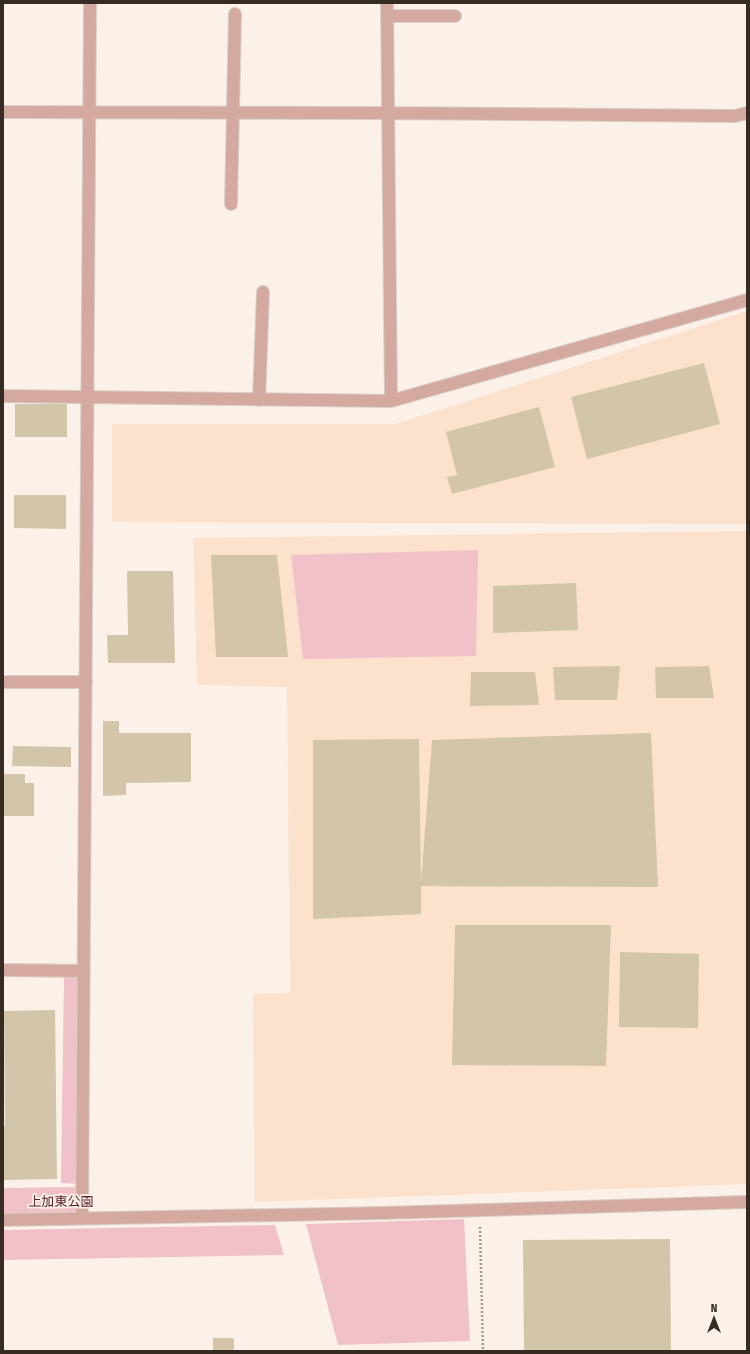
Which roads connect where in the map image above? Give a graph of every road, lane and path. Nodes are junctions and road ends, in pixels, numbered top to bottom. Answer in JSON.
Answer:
{"nodes":[{"id":1,"x":90,"y":3,"type":"edge"},
{"id":2,"x":387,"y":3,"type":"edge"},
{"id":3,"x":235,"y":14,"type":"dead end"},
{"id":4,"x":387,"y":16,"type":"junction"},
{"id":5,"x":455,"y":16,"type":"dead end"},
{"id":6,"x":3,"y":112,"type":"edge"},
{"id":7,"x":89,"y":113,"type":"junction"},
{"id":8,"x":232,"y":113,"type":"junction"},
{"id":9,"x":388,"y":113,"type":"junction"},
{"id":10,"x":747,"y":113,"type":"edge"},
{"id":11,"x":231,"y":204,"type":"dead end"},
{"id":12,"x":263,"y":292,"type":"dead end"},
{"id":13,"x":747,"y":300,"type":"edge"},
{"id":14,"x":3,"y":396,"type":"edge"},
{"id":15,"x":87,"y":397,"type":"junction"},
{"id":16,"x":259,"y":400,"type":"junction"},
{"id":17,"x":391,"y":401,"type":"junction"},
{"id":18,"x":3,"y":682,"type":"edge"},
{"id":19,"x":86,"y":682,"type":"junction"},
{"id":20,"x":3,"y":970,"type":"edge"},
{"id":21,"x":84,"y":971,"type":"junction"},
{"id":22,"x":747,"y":1202,"type":"edge"},
{"id":23,"x":480,"y":1210,"type":"junction"},
{"id":24,"x":82,"y":1218,"type":"junction"},
{"id":25,"x":3,"y":1220,"type":"edge"},
{"id":26,"x":483,"y":1351,"type":"edge"}],
"edges":[{"from":1,"to":7,"type":"street"},
{"from":2,"to":4,"type":"street"},
{"from":3,"to":8,"type":"street"},
{"from":4,"to":5,"type":"street"},
{"from":4,"to":9,"type":"street"},
{"from":6,"to":7,"type":"street"},
{"from":7,"to":8,"type":"street"},
{"from":7,"to":15,"type":"street"},
{"from":8,"to":9,"type":"street"},
{"from":8,"to":11,"type":"street"},
{"from":9,"to":10,"type":"street"},
{"from":9,"to":17,"type":"street"},
{"from":12,"to":16,"type":"street"},
{"from":13,"to":17,"type":"street"},
{"from":14,"to":15,"type":"street"},
{"from":15,"to":16,"type":"street"},
{"from":15,"to":19,"type":"street"},
{"from":16,"to":17,"type":"street"},
{"from":18,"to":19,"type":"street"},
{"from":19,"to":21,"type":"street"},
{"from":20,"to":21,"type":"street"},
{"from":21,"to":24,"type":"street"},
{"from":22,"to":23,"type":"street"},
{"from":23,"to":24,"type":"street"},
{"from":23,"to":26,"type":"path"},
{"from":24,"to":25,"type":"street"}]}
